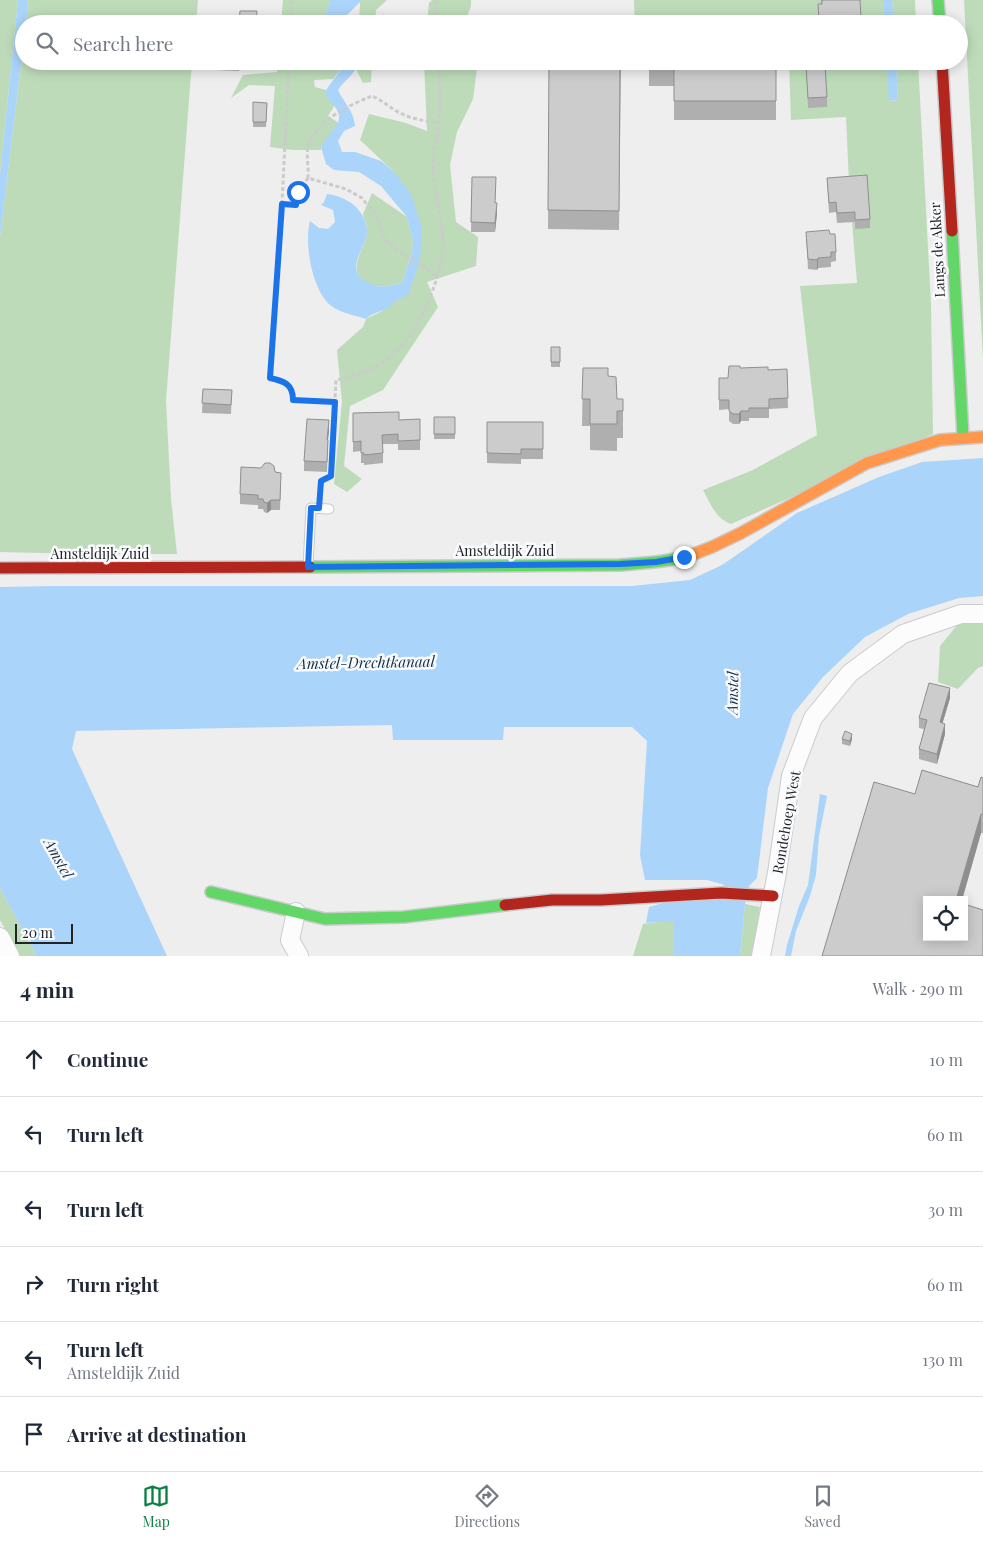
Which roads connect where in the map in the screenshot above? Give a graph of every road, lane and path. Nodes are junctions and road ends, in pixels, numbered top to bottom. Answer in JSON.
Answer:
{"nodes":[{"id":1,"x":291,"y":0,"type":"edge"},
{"id":2,"x":437,"y":0,"type":"edge"},
{"id":3,"x":938,"y":0,"type":"edge"},
{"id":4,"x":290,"y":15,"type":"edge"},
{"id":5,"x":436,"y":15,"type":"edge"},
{"id":6,"x":939,"y":15,"type":"edge"},
{"id":7,"x":288,"y":70,"type":"edge"},
{"id":8,"x":439,"y":70,"type":"edge"},
{"id":9,"x":942,"y":70,"type":"edge"},
{"id":10,"x":439,"y":122,"type":"junction"},
{"id":11,"x":308,"y":178,"type":"junction"},
{"id":12,"x":282,"y":204,"type":"junction"},
{"id":13,"x":437,"y":278,"type":"junction"},
{"id":14,"x":335,"y":402,"type":"junction"},
{"id":15,"x":962,"y":437,"type":"junction"},
{"id":16,"x":983,"y":437,"type":"edge"},
{"id":17,"x":319,"y":508,"type":"junction"},
{"id":18,"x":330,"y":509,"type":"dead end"},
{"id":19,"x":308,"y":567,"type":"junction"},
{"id":20,"x":0,"y":568,"type":"edge"},
{"id":21,"x":983,"y":614,"type":"edge"},
{"id":22,"x":210,"y":892,"type":"dead end"},
{"id":23,"x":773,"y":896,"type":"junction"},
{"id":24,"x":296,"y":912,"type":"junction"},
{"id":25,"x":0,"y":937,"type":"edge"},
{"id":26,"x":10,"y":956,"type":"edge"},
{"id":27,"x":299,"y":956,"type":"edge"},
{"id":28,"x":761,"y":956,"type":"edge"}],
"edges":[{"from":1,"to":4,"type":"path"},
{"from":2,"to":5,"type":"path"},
{"from":3,"to":6,"type":"street"},
{"from":7,"to":12,"type":"path"},
{"from":8,"to":10,"type":"path"},
{"from":9,"to":15,"type":"street","name":"Langs de Akker"},
{"from":10,"to":11,"type":"path"},
{"from":10,"to":13,"type":"path"},
{"from":11,"to":12,"type":"path"},
{"from":11,"to":13,"type":"path"},
{"from":12,"to":14,"type":"path"},
{"from":13,"to":14,"type":"path"},
{"from":14,"to":17,"type":"path"},
{"from":15,"to":16,"type":"street","name":"Amsteldijk Zuid"},
{"from":15,"to":19,"type":"street","name":"Amsteldijk Zuid"},
{"from":17,"to":18,"type":"lane"},
{"from":17,"to":19,"type":"lane"},
{"from":19,"to":20,"type":"street","name":"Amsteldijk Zuid"},
{"from":21,"to":23,"type":"street","name":"Rondehoep West"},
{"from":22,"to":24,"type":"street"},
{"from":23,"to":24,"type":"street"},
{"from":23,"to":28,"type":"street","name":"Rondehoep West"},
{"from":24,"to":27,"type":"street"},
{"from":25,"to":26,"type":"street"}]}
